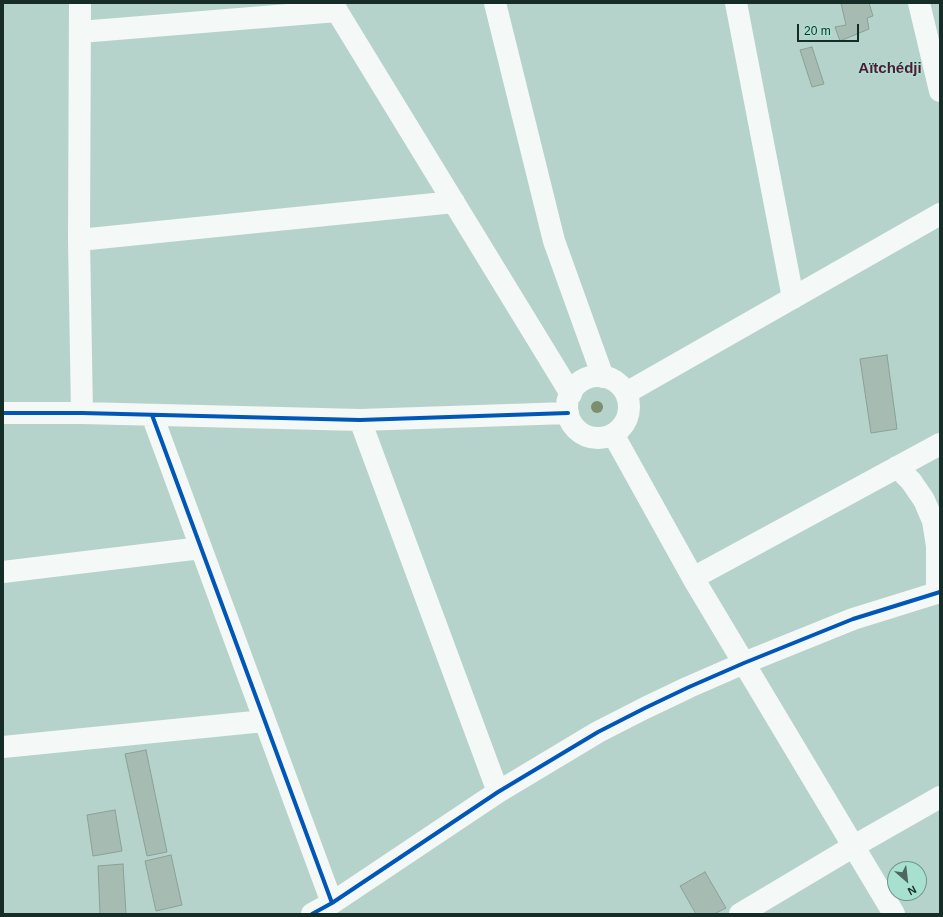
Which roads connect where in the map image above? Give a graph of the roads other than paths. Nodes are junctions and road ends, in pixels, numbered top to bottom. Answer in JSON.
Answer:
{"nodes":[{"id":1,"x":80,"y":3,"type":"edge"},
{"id":2,"x":495,"y":3,"type":"edge"},
{"id":3,"x":736,"y":3,"type":"edge"},
{"id":4,"x":919,"y":3,"type":"edge"},
{"id":5,"x":335,"y":7,"type":"edge"},
{"id":6,"x":80,"y":32,"type":"junction"},
{"id":7,"x":940,"y":91,"type":"edge"},
{"id":8,"x":454,"y":202,"type":"junction"},
{"id":9,"x":940,"y":214,"type":"edge"},
{"id":10,"x":79,"y":240,"type":"junction"},
{"id":11,"x":793,"y":298,"type":"junction"},
{"id":12,"x":603,"y":377,"type":"junction"},
{"id":13,"x":626,"y":393,"type":"junction"},
{"id":14,"x":569,"y":403,"type":"junction"},
{"id":15,"x":3,"y":413,"type":"edge"},
{"id":16,"x":82,"y":413,"type":"junction"},
{"id":17,"x":152,"y":415,"type":"junction"},
{"id":18,"x":360,"y":420,"type":"junction"},
{"id":19,"x":613,"y":434,"type":"junction"},
{"id":20,"x":940,"y":444,"type":"edge"},
{"id":21,"x":897,"y":467,"type":"junction"},
{"id":22,"x":201,"y":548,"type":"junction"},
{"id":23,"x":3,"y":572,"type":"edge"},
{"id":24,"x":693,"y":578,"type":"junction"},
{"id":25,"x":938,"y":592,"type":"edge"},
{"id":26,"x":744,"y":663,"type":"junction"},
{"id":27,"x":264,"y":720,"type":"junction"},
{"id":28,"x":3,"y":747,"type":"edge"},
{"id":29,"x":498,"y":792,"type":"junction"},
{"id":30,"x":940,"y":797,"type":"edge"},
{"id":31,"x":854,"y":846,"type":"junction"},
{"id":32,"x":332,"y":903,"type":"junction"},
{"id":33,"x":312,"y":914,"type":"edge"},
{"id":34,"x":740,"y":914,"type":"edge"},
{"id":35,"x":894,"y":914,"type":"edge"}],
"edges":[{"from":1,"to":6,"type":"street"},
{"from":2,"to":12,"type":"street"},
{"from":3,"to":11,"type":"street"},
{"from":4,"to":7,"type":"street"},
{"from":5,"to":6,"type":"street"},
{"from":5,"to":8,"type":"street"},
{"from":6,"to":10,"type":"street"},
{"from":8,"to":10,"type":"street"},
{"from":8,"to":14,"type":"street"},
{"from":9,"to":11,"type":"street"},
{"from":10,"to":16,"type":"street"},
{"from":11,"to":13,"type":"street"},
{"from":12,"to":13,"type":"street"},
{"from":12,"to":14,"type":"street"},
{"from":13,"to":19,"type":"street"},
{"from":14,"to":18,"type":"street"},
{"from":14,"to":19,"type":"street"},
{"from":15,"to":16,"type":"street"},
{"from":16,"to":17,"type":"street"},
{"from":17,"to":18,"type":"street"},
{"from":17,"to":22,"type":"street"},
{"from":18,"to":29,"type":"street"},
{"from":19,"to":24,"type":"street"},
{"from":20,"to":21,"type":"street"},
{"from":21,"to":24,"type":"street"},
{"from":21,"to":25,"type":"street"},
{"from":22,"to":23,"type":"street"},
{"from":22,"to":27,"type":"street"},
{"from":24,"to":26,"type":"street"},
{"from":25,"to":26,"type":"street"},
{"from":26,"to":29,"type":"street"},
{"from":26,"to":31,"type":"street"},
{"from":27,"to":28,"type":"street"},
{"from":27,"to":32,"type":"street"},
{"from":29,"to":32,"type":"street"},
{"from":30,"to":31,"type":"street"},
{"from":31,"to":34,"type":"street"},
{"from":31,"to":35,"type":"street"},
{"from":32,"to":33,"type":"street"}]}
